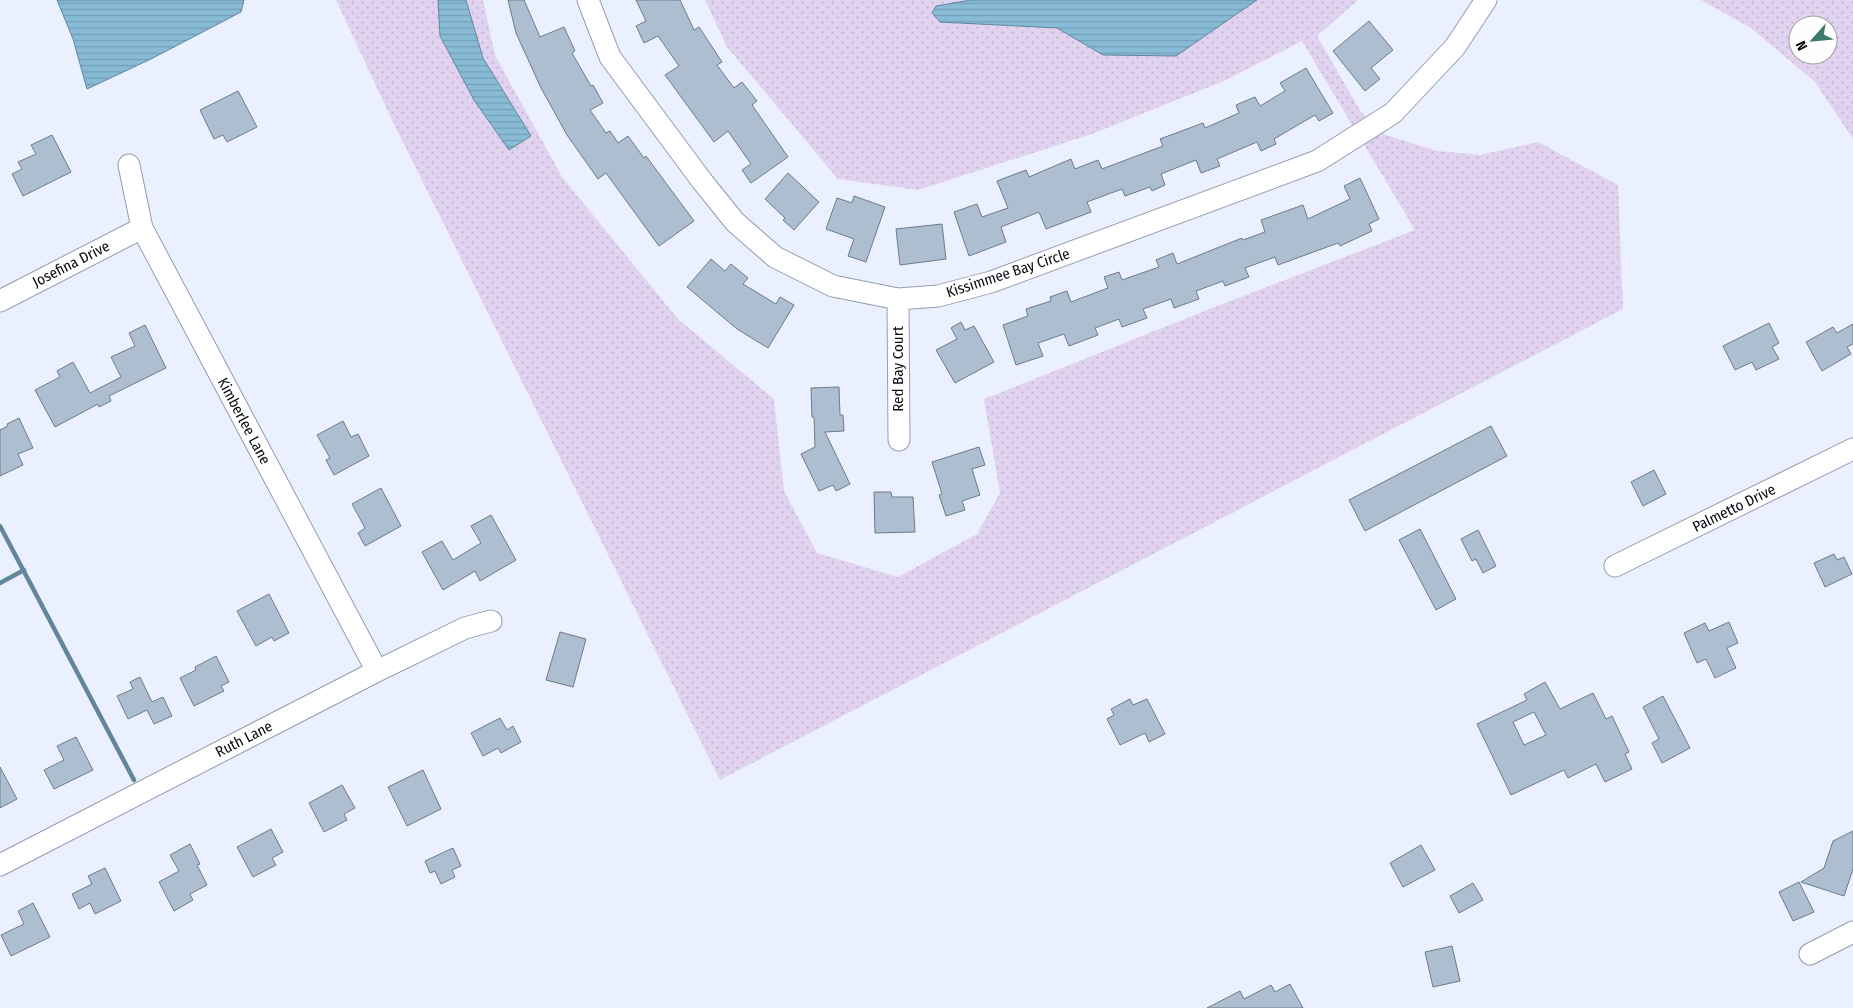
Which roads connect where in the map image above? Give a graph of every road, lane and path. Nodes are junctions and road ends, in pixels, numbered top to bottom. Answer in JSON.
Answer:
{"nodes":[{"id":1,"x":588,"y":0,"type":"edge"},
{"id":2,"x":1486,"y":0,"type":"edge"},
{"id":3,"x":129,"y":165,"type":"dead end"},
{"id":4,"x":142,"y":228,"type":"junction"},
{"id":5,"x":898,"y":299,"type":"junction"},
{"id":6,"x":0,"y":301,"type":"edge"},
{"id":7,"x":899,"y":440,"type":"dead end"},
{"id":8,"x":1853,"y":449,"type":"edge"},
{"id":9,"x":1615,"y":566,"type":"dead end"},
{"id":10,"x":491,"y":621,"type":"dead end"},
{"id":11,"x":377,"y":671,"type":"junction"},
{"id":12,"x":0,"y":865,"type":"edge"},
{"id":13,"x":1853,"y":932,"type":"edge"},
{"id":14,"x":1810,"y":954,"type":"dead end"}],
"edges":[{"from":1,"to":5,"type":"street","name":"Kissimmee Bay Circle"},
{"from":2,"to":5,"type":"street","name":"Kissimmee Bay Circle"},
{"from":3,"to":4,"type":"street","name":"Kimberlee Lane"},
{"from":4,"to":6,"type":"street","name":"Josefina Drive"},
{"from":4,"to":11,"type":"street","name":"Kimberlee Lane"},
{"from":5,"to":7,"type":"street","name":"Red Bay Court"},
{"from":8,"to":9,"type":"street","name":"Palmetto Drive"},
{"from":10,"to":11,"type":"street","name":"Ruth Lane"},
{"from":11,"to":12,"type":"street","name":"Ruth Lane"},
{"from":13,"to":14,"type":"street"}]}
